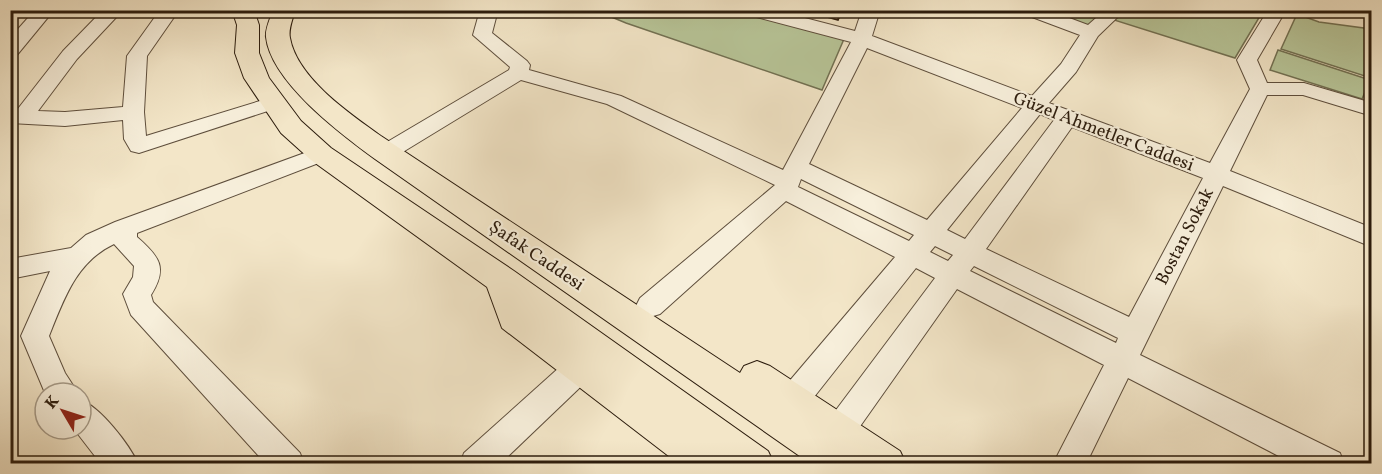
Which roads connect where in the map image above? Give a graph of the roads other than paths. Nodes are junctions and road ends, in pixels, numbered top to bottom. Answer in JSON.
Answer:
{"nodes":[{"id":1,"x":45,"y":10,"type":"edge"},
{"id":2,"x":114,"y":10,"type":"edge"},
{"id":3,"x":170,"y":10,"type":"edge"},
{"id":4,"x":243,"y":10,"type":"edge"},
{"id":5,"x":284,"y":10,"type":"edge"},
{"id":6,"x":489,"y":10,"type":"edge"},
{"id":7,"x":751,"y":10,"type":"edge"},
{"id":8,"x":871,"y":10,"type":"edge"},
{"id":9,"x":1030,"y":10,"type":"edge"},
{"id":10,"x":1116,"y":10,"type":"edge"},
{"id":11,"x":1277,"y":10,"type":"edge"},
{"id":12,"x":1091,"y":33,"type":"junction"},
{"id":13,"x":862,"y":39,"type":"junction"},
{"id":14,"x":10,"y":51,"type":"edge"},
{"id":15,"x":518,"y":73,"type":"junction"},
{"id":16,"x":1260,"y":88,"type":"junction"},
{"id":17,"x":273,"y":103,"type":"junction"},
{"id":18,"x":1036,"y":105,"type":"junction"},
{"id":19,"x":1371,"y":110,"type":"edge"},
{"id":20,"x":133,"y":112,"type":"junction"},
{"id":21,"x":17,"y":115,"type":"edge"},
{"id":22,"x":1068,"y":117,"type":"junction"},
{"id":23,"x":385,"y":153,"type":"junction"},
{"id":24,"x":321,"y":154,"type":"junction"},
{"id":25,"x":1216,"y":174,"type":"junction"},
{"id":26,"x":789,"y":180,"type":"junction"},
{"id":27,"x":124,"y":228,"type":"junction"},
{"id":28,"x":931,"y":233,"type":"junction"},
{"id":29,"x":1371,"y":238,"type":"edge"},
{"id":30,"x":969,"y":251,"type":"junction"},
{"id":31,"x":538,"y":255,"type":"junction"},
{"id":32,"x":913,"y":255,"type":"junction"},
{"id":33,"x":78,"y":256,"type":"junction"},
{"id":34,"x":10,"y":269,"type":"edge"},
{"id":35,"x":952,"y":274,"type":"junction"},
{"id":36,"x":502,"y":280,"type":"junction"},
{"id":37,"x":650,"y":306,"type":"junction"},
{"id":38,"x":1129,"y":346,"type":"junction"},
{"id":39,"x":582,"y":366,"type":"junction"},
{"id":40,"x":53,"y":381,"type":"edge"},
{"id":41,"x":792,"y":401,"type":"junction"},
{"id":42,"x":93,"y":429,"type":"edge"},
{"id":43,"x":842,"y":448,"type":"edge"},
{"id":44,"x":122,"y":464,"type":"edge"},
{"id":45,"x":288,"y":464,"type":"edge"},
{"id":46,"x":476,"y":464,"type":"edge"},
{"id":47,"x":712,"y":464,"type":"edge"},
{"id":48,"x":754,"y":464,"type":"edge"},
{"id":49,"x":886,"y":464,"type":"edge"},
{"id":50,"x":1069,"y":464,"type":"edge"},
{"id":51,"x":1328,"y":464,"type":"edge"}],
"edges":[{"from":1,"to":14,"type":"street"},
{"from":2,"to":21,"type":"street"},
{"from":3,"to":20,"type":"street"},
{"from":4,"to":17,"type":"main road"},
{"from":5,"to":23,"type":"main road","name":"Şafak Caddesi"},
{"from":6,"to":15,"type":"street"},
{"from":7,"to":13,"type":"street","name":"Güzel Ahmetler Caddesi"},
{"from":8,"to":13,"type":"street"},
{"from":9,"to":12,"type":"street"},
{"from":10,"to":12,"type":"street"},
{"from":11,"to":16,"type":"street"},
{"from":12,"to":18,"type":"street"},
{"from":13,"to":18,"type":"street","name":"Güzel Ahmetler Caddesi"},
{"from":13,"to":26,"type":"street"},
{"from":15,"to":23,"type":"street"},
{"from":15,"to":26,"type":"street"},
{"from":16,"to":19,"type":"street"},
{"from":16,"to":25,"type":"street","name":"Bostan Sokak"},
{"from":17,"to":20,"type":"street"},
{"from":17,"to":24,"type":"main road"},
{"from":18,"to":22,"type":"street","name":"Güzel Ahmetler Caddesi"},
{"from":18,"to":28,"type":"street"},
{"from":20,"to":21,"type":"street"},
{"from":22,"to":25,"type":"street","name":"Güzel Ahmetler Caddesi"},
{"from":22,"to":30,"type":"street"},
{"from":23,"to":31,"type":"main road","name":"Şafak Caddesi"},
{"from":24,"to":27,"type":"street"},
{"from":24,"to":36,"type":"main road"},
{"from":25,"to":29,"type":"street","name":"Güzel Ahmetler Caddesi"},
{"from":25,"to":38,"type":"street","name":"Bostan Sokak"},
{"from":26,"to":28,"type":"street"},
{"from":26,"to":32,"type":"street"},
{"from":26,"to":37,"type":"street"},
{"from":27,"to":33,"type":"street"},
{"from":27,"to":45,"type":"street"},
{"from":28,"to":30,"type":"street"},
{"from":28,"to":32,"type":"street"},
{"from":30,"to":35,"type":"street"},
{"from":30,"to":38,"type":"street"},
{"from":31,"to":37,"type":"main road"},
{"from":31,"to":43,"type":"main road","name":"Şafak Caddesi"},
{"from":32,"to":35,"type":"street"},
{"from":32,"to":41,"type":"street"},
{"from":33,"to":34,"type":"street"},
{"from":33,"to":40,"type":"street"},
{"from":35,"to":38,"type":"street"},
{"from":35,"to":43,"type":"street"},
{"from":36,"to":39,"type":"main road"},
{"from":36,"to":48,"type":"main road"},
{"from":37,"to":41,"type":"main road"},
{"from":38,"to":50,"type":"street","name":"Bostan Sokak"},
{"from":38,"to":51,"type":"street"},
{"from":39,"to":46,"type":"street"},
{"from":39,"to":47,"type":"main road"},
{"from":41,"to":43,"type":"main road"},
{"from":42,"to":44,"type":"street"},
{"from":43,"to":49,"type":"main road"}]}
